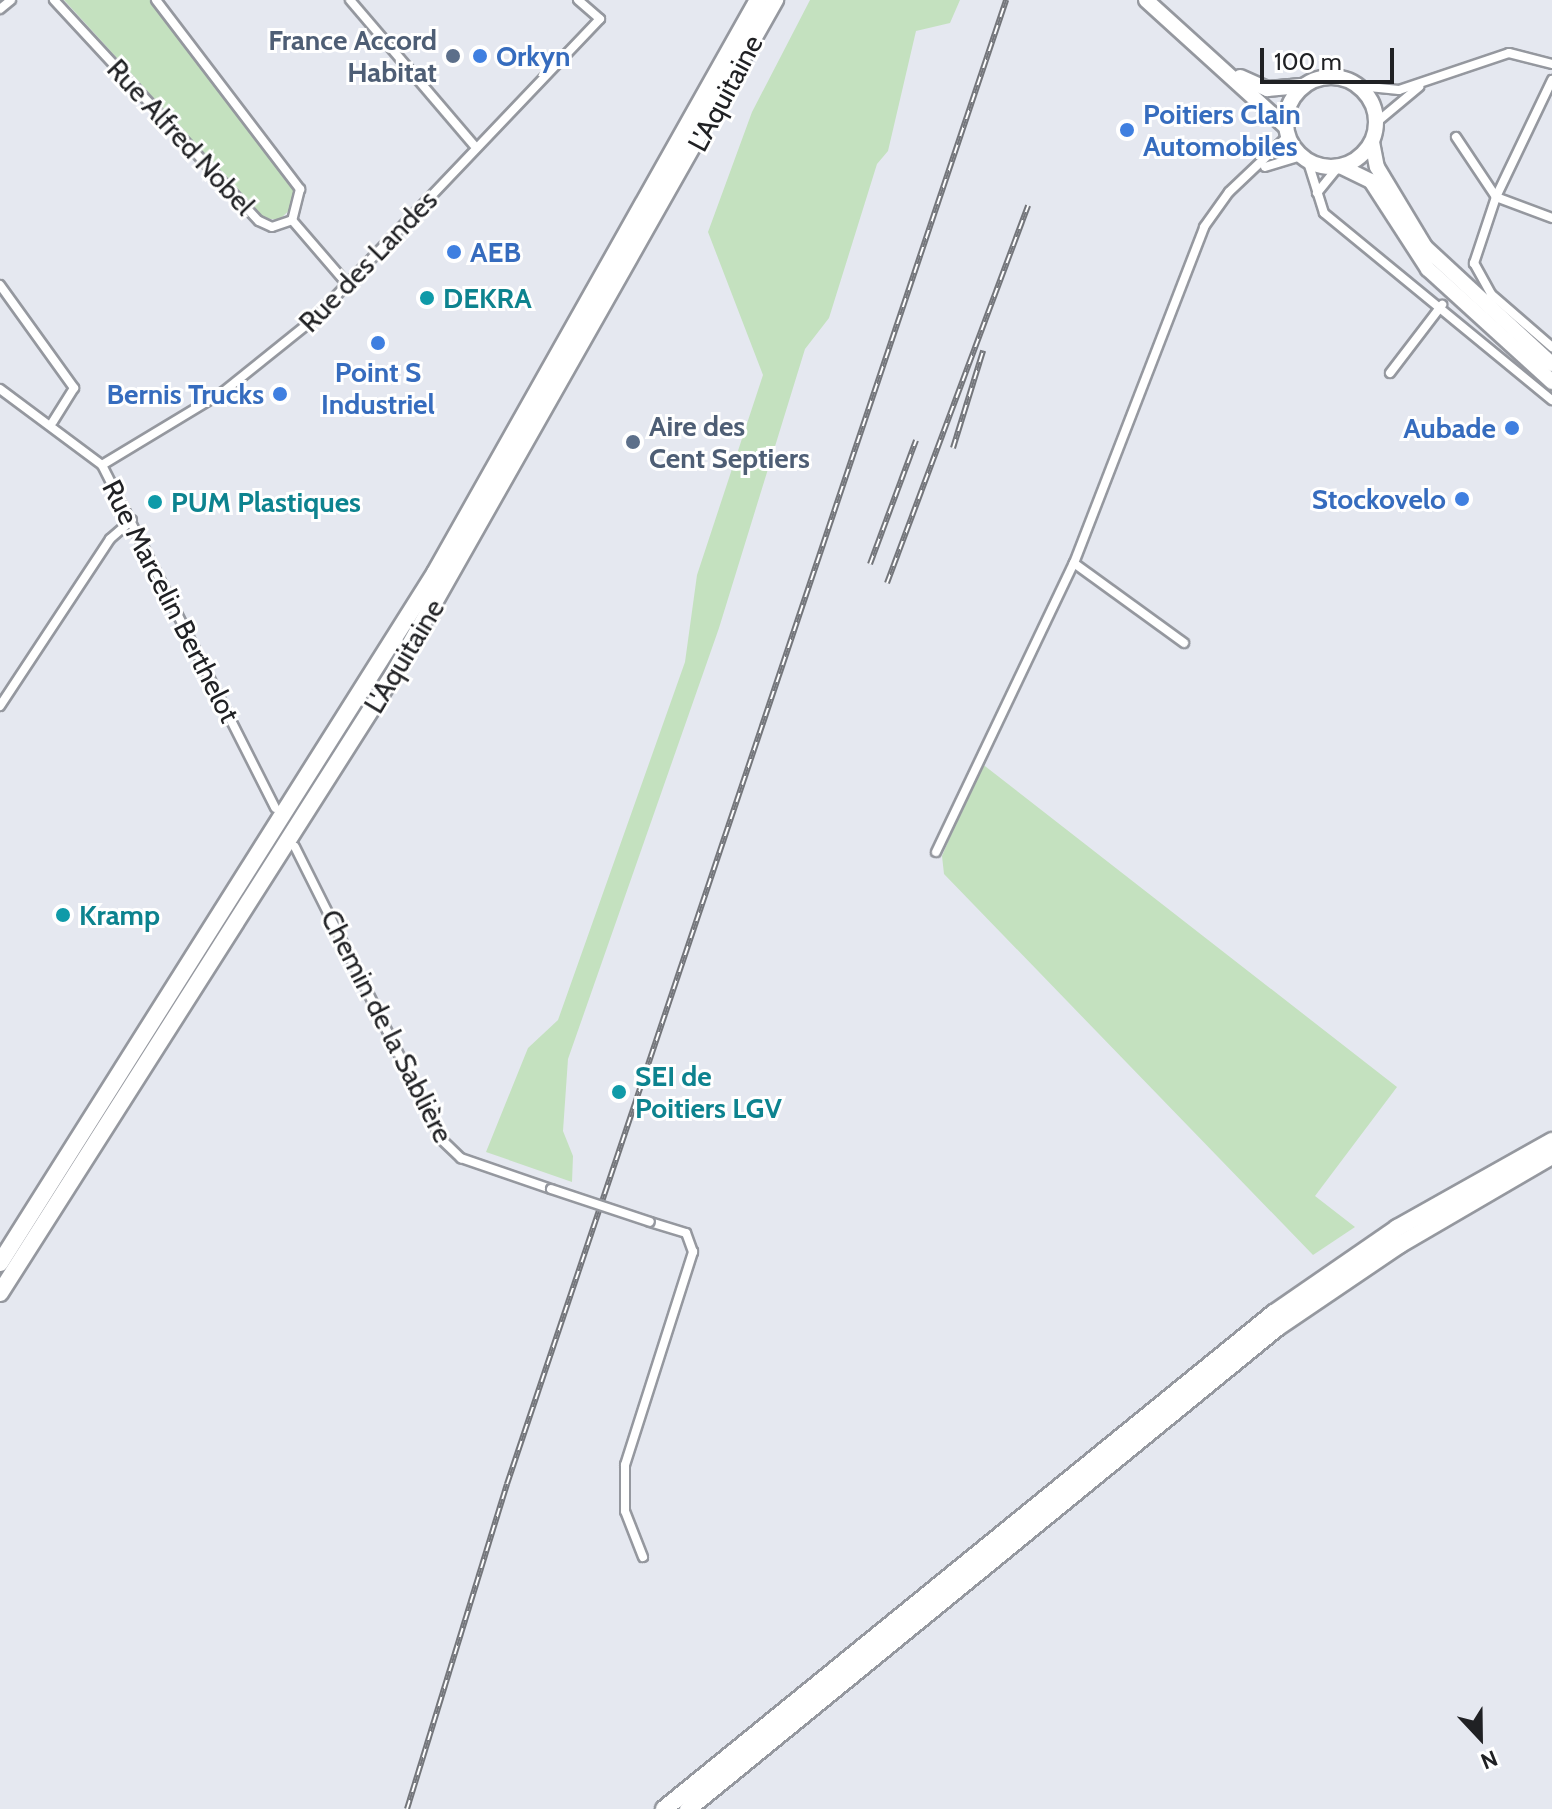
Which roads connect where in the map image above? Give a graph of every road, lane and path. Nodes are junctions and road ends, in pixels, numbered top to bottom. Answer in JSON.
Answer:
{"nodes":[{"id":1,"x":11,"y":0,"type":"edge"},
{"id":2,"x":54,"y":0,"type":"edge"},
{"id":3,"x":156,"y":0,"type":"edge"},
{"id":4,"x":350,"y":0,"type":"edge"},
{"id":5,"x":578,"y":0,"type":"edge"},
{"id":6,"x":758,"y":0,"type":"edge"},
{"id":7,"x":775,"y":0,"type":"edge"},
{"id":8,"x":1146,"y":0,"type":"edge"},
{"id":9,"x":0,"y":9,"type":"edge"},
{"id":10,"x":1210,"y":59,"type":"junction"},
{"id":11,"x":1552,"y":64,"type":"edge"},
{"id":12,"x":1552,"y":80,"type":"edge"},
{"id":13,"x":1426,"y":83,"type":"junction"},
{"id":14,"x":1304,"y":86,"type":"junction"},
{"id":15,"x":1359,"y":86,"type":"junction"},
{"id":16,"x":1377,"y":122,"type":"junction"},
{"id":17,"x":1287,"y":132,"type":"junction"},
{"id":18,"x":1456,"y":137,"type":"dead end"},
{"id":19,"x":1372,"y":142,"type":"junction"},
{"id":20,"x":474,"y":145,"type":"junction"},
{"id":21,"x":1304,"y":159,"type":"junction"},
{"id":22,"x":1339,"y":167,"type":"junction"},
{"id":23,"x":1256,"y":170,"type":"junction"},
{"id":24,"x":1317,"y":194,"type":"junction"},
{"id":25,"x":1496,"y":197,"type":"junction"},
{"id":26,"x":1552,"y":218,"type":"edge"},
{"id":27,"x":292,"y":220,"type":"junction"},
{"id":28,"x":347,"y":284,"type":"junction"},
{"id":29,"x":0,"y":285,"type":"edge"},
{"id":30,"x":1449,"y":293,"type":"junction"},
{"id":31,"x":1552,"y":347,"type":"edge"},
{"id":32,"x":1552,"y":364,"type":"edge"},
{"id":33,"x":1390,"y":373,"type":"dead end"},
{"id":34,"x":1552,"y":382,"type":"edge"},
{"id":35,"x":0,"y":389,"type":"edge"},
{"id":36,"x":1552,"y":400,"type":"edge"},
{"id":37,"x":53,"y":422,"type":"junction"},
{"id":38,"x":102,"y":465,"type":"junction"},
{"id":39,"x":132,"y":520,"type":"junction"},
{"id":40,"x":1074,"y":563,"type":"junction"},
{"id":41,"x":1184,"y":643,"type":"dead end"},
{"id":42,"x":0,"y":706,"type":"edge"},
{"id":43,"x":275,"y":808,"type":"dead end"},
{"id":44,"x":295,"y":847,"type":"dead end"},
{"id":45,"x":936,"y":852,"type":"dead end"},
{"id":46,"x":1552,"y":1141,"type":"edge"},
{"id":47,"x":1552,"y":1156,"type":"edge"},
{"id":48,"x":0,"y":1263,"type":"edge"},
{"id":49,"x":0,"y":1293,"type":"edge"},
{"id":50,"x":643,"y":1557,"type":"dead end"},
{"id":51,"x":664,"y":1809,"type":"edge"},
{"id":52,"x":688,"y":1809,"type":"edge"}],
"edges":[{"from":1,"to":9,"type":"street"},
{"from":2,"to":27,"type":"street","name":"Rue Alfred Nobel"},
{"from":3,"to":27,"type":"street"},
{"from":4,"to":20,"type":"street"},
{"from":5,"to":20,"type":"street","name":"Rue des Landes"},
{"from":6,"to":48,"type":"highway","name":"L'Aquitaine"},
{"from":7,"to":49,"type":"highway","name":"L'Aquitaine"},
{"from":8,"to":10,"type":"main road"},
{"from":10,"to":14,"type":"main road"},
{"from":10,"to":17,"type":"main road"},
{"from":11,"to":13,"type":"street"},
{"from":12,"to":25,"type":"street"},
{"from":13,"to":15,"type":"street"},
{"from":13,"to":16,"type":"street"},
{"from":14,"to":15,"type":"main road"},
{"from":14,"to":17,"type":"main road"},
{"from":15,"to":16,"type":"main road"},
{"from":16,"to":19,"type":"main road"},
{"from":17,"to":21,"type":"main road"},
{"from":17,"to":23,"type":"street"},
{"from":18,"to":25,"type":"street"},
{"from":19,"to":22,"type":"main road"},
{"from":19,"to":30,"type":"main road"},
{"from":20,"to":28,"type":"street","name":"Rue des Landes"},
{"from":21,"to":22,"type":"main road"},
{"from":21,"to":23,"type":"street"},
{"from":21,"to":24,"type":"street"},
{"from":22,"to":24,"type":"street"},
{"from":22,"to":30,"type":"main road"},
{"from":23,"to":40,"type":"street"},
{"from":24,"to":30,"type":"street"},
{"from":25,"to":26,"type":"street"},
{"from":25,"to":31,"type":"street"},
{"from":27,"to":28,"type":"street","name":"Rue Alfred Nobel"},
{"from":28,"to":38,"type":"street","name":"Rue des Landes"},
{"from":29,"to":37,"type":"street"},
{"from":30,"to":32,"type":"main road"},
{"from":30,"to":33,"type":"street"},
{"from":30,"to":34,"type":"main road"},
{"from":30,"to":36,"type":"street"},
{"from":35,"to":37,"type":"street","name":"Rue Marcelin Berthelot"},
{"from":37,"to":38,"type":"street","name":"Rue Marcelin Berthelot"},
{"from":38,"to":39,"type":"street","name":"Rue Marcelin Berthelot"},
{"from":39,"to":42,"type":"street"},
{"from":39,"to":43,"type":"street","name":"Rue Marcelin Berthelot"},
{"from":40,"to":41,"type":"street"},
{"from":40,"to":45,"type":"street"},
{"from":44,"to":50,"type":"street","name":"Chemin de la Sablière","bridge":true},
{"from":46,"to":51,"type":"highway"},
{"from":47,"to":52,"type":"highway"}]}
